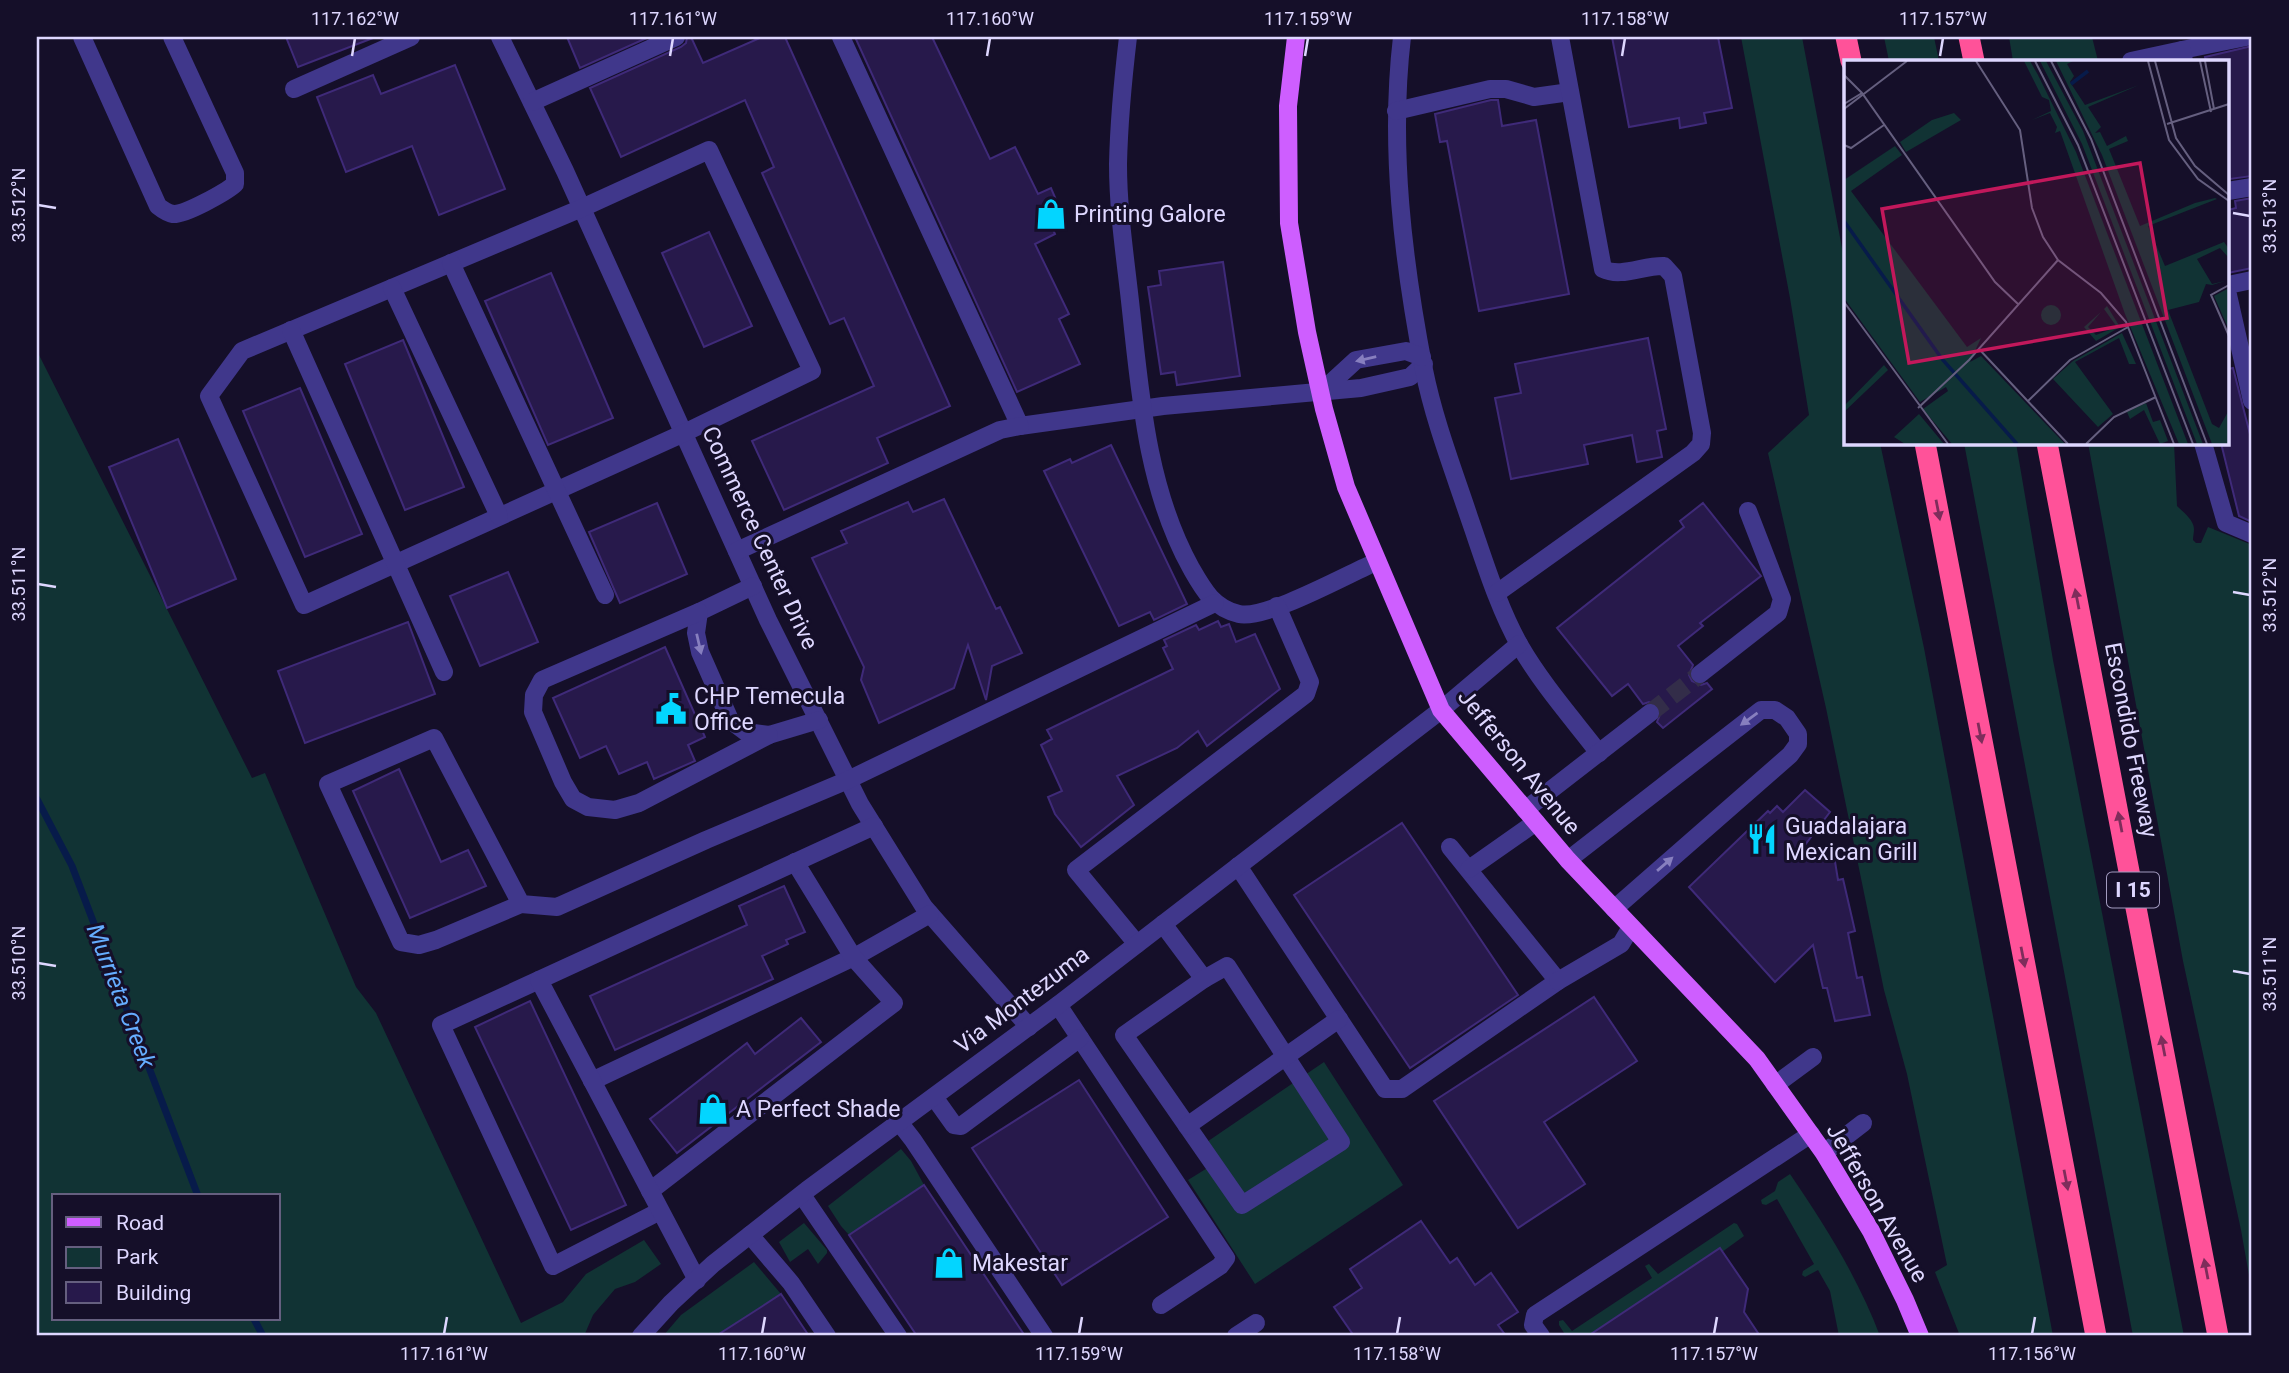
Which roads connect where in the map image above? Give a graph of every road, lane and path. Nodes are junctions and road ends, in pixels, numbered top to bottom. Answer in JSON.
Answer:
{"nodes":[{"id":1,"x":82,"y":37,"type":"edge"},
{"id":2,"x":172,"y":37,"type":"edge"},
{"id":3,"x":411,"y":37,"type":"edge"},
{"id":4,"x":500,"y":37,"type":"edge"},
{"id":5,"x":676,"y":37,"type":"edge"},
{"id":6,"x":841,"y":37,"type":"edge"},
{"id":7,"x":1128,"y":37,"type":"edge"},
{"id":8,"x":1296,"y":37,"type":"edge"},
{"id":9,"x":1402,"y":37,"type":"edge"},
{"id":10,"x":1560,"y":37,"type":"edge"},
{"id":11,"x":1846,"y":37,"type":"edge"},
{"id":12,"x":1969,"y":37,"type":"edge"},
{"id":13,"x":2246,"y":37,"type":"edge"},
{"id":14,"x":2183,"y":56,"type":"edge"},
{"id":15,"x":1851,"y":60,"type":"edge"},
{"id":16,"x":1974,"y":60,"type":"edge"},
{"id":17,"x":2141,"y":60,"type":"edge"},
{"id":18,"x":294,"y":89,"type":"dead end"},
{"id":19,"x":1570,"y":92,"type":"junction"},
{"id":20,"x":531,"y":102,"type":"junction"},
{"id":21,"x":1396,"y":111,"type":"junction"},
{"id":22,"x":2252,"y":187,"type":"edge"},
{"id":23,"x":2230,"y":191,"type":"edge"},
{"id":24,"x":582,"y":208,"type":"junction"},
{"id":25,"x":451,"y":263,"type":"junction"},
{"id":26,"x":2252,"y":279,"type":"edge"},
{"id":27,"x":2230,"y":284,"type":"edge"},
{"id":28,"x":392,"y":288,"type":"junction"},
{"id":29,"x":2230,"y":304,"type":"edge"},
{"id":30,"x":291,"y":330,"type":"junction"},
{"id":31,"x":1423,"y":361,"type":"junction"},
{"id":32,"x":1320,"y":393,"type":"junction"},
{"id":33,"x":2252,"y":401,"type":"edge"},
{"id":34,"x":1142,"y":409,"type":"junction"},
{"id":35,"x":1020,"y":426,"type":"junction"},
{"id":36,"x":684,"y":433,"type":"junction"},
{"id":37,"x":1925,"y":444,"type":"edge"},
{"id":38,"x":2047,"y":444,"type":"edge"},
{"id":39,"x":2203,"y":444,"type":"edge"},
{"id":40,"x":556,"y":490,"type":"junction"},
{"id":41,"x":1748,"y":511,"type":"dead end"},
{"id":42,"x":499,"y":516,"type":"junction"},
{"id":43,"x":2252,"y":534,"type":"edge"},
{"id":44,"x":737,"y":551,"type":"junction"},
{"id":45,"x":1376,"y":562,"type":"junction"},
{"id":46,"x":395,"y":563,"type":"junction"},
{"id":47,"x":753,"y":586,"type":"junction"},
{"id":48,"x":1497,"y":593,"type":"junction"},
{"id":49,"x":605,"y":595,"type":"dead end"},
{"id":50,"x":1215,"y":603,"type":"junction"},
{"id":51,"x":1277,"y":606,"type":"junction"},
{"id":52,"x":699,"y":612,"type":"junction"},
{"id":53,"x":1519,"y":644,"type":"junction"},
{"id":54,"x":444,"y":672,"type":"dead end"},
{"id":55,"x":1700,"y":674,"type":"tunnel mouth"},
{"id":56,"x":1441,"y":710,"type":"junction"},
{"id":57,"x":1650,"y":713,"type":"tunnel mouth"},
{"id":58,"x":818,"y":720,"type":"junction"},
{"id":59,"x":769,"y":735,"type":"junction"},
{"id":60,"x":1599,"y":753,"type":"junction"},
{"id":61,"x":848,"y":780,"type":"junction"},
{"id":62,"x":1530,"y":816,"type":"junction"},
{"id":63,"x":874,"y":826,"type":"junction"},
{"id":64,"x":1450,"y":848,"type":"dead end"},
{"id":65,"x":1568,"y":860,"type":"junction"},
{"id":66,"x":795,"y":862,"type":"junction"},
{"id":67,"x":1238,"y":866,"type":"junction"},
{"id":68,"x":1469,"y":869,"type":"junction"},
{"id":69,"x":521,"y":904,"type":"junction"},
{"id":70,"x":1614,"y":909,"type":"junction"},
{"id":71,"x":930,"y":914,"type":"junction"},
{"id":72,"x":1163,"y":923,"type":"junction"},
{"id":73,"x":1631,"y":927,"type":"junction"},
{"id":74,"x":1137,"y":944,"type":"junction"},
{"id":75,"x":853,"y":957,"type":"junction"},
{"id":76,"x":1204,"y":979,"type":"junction"},
{"id":77,"x":539,"y":980,"type":"junction"},
{"id":78,"x":1558,"y":981,"type":"junction"},
{"id":79,"x":1058,"y":1005,"type":"junction"},
{"id":80,"x":1339,"y":1019,"type":"junction"},
{"id":81,"x":1028,"y":1027,"type":"junction"},
{"id":82,"x":1080,"y":1038,"type":"junction"},
{"id":83,"x":1813,"y":1057,"type":"dead end"},
{"id":84,"x":1286,"y":1058,"type":"junction"},
{"id":85,"x":592,"y":1081,"type":"junction"},
{"id":86,"x":1775,"y":1084,"type":"junction"},
{"id":87,"x":934,"y":1097,"type":"junction"},
{"id":88,"x":899,"y":1122,"type":"junction"},
{"id":89,"x":1863,"y":1123,"type":"dead end"},
{"id":90,"x":1187,"y":1126,"type":"junction"},
{"id":91,"x":1811,"y":1134,"type":"junction"},
{"id":92,"x":1824,"y":1153,"type":"junction"},
{"id":93,"x":650,"y":1191,"type":"junction"},
{"id":94,"x":802,"y":1195,"type":"junction"},
{"id":95,"x":660,"y":1211,"type":"junction"},
{"id":96,"x":750,"y":1235,"type":"junction"},
{"id":97,"x":697,"y":1280,"type":"junction"},
{"id":98,"x":1161,"y":1305,"type":"dead end"},
{"id":99,"x":1256,"y":1323,"type":"dead end"},
{"id":100,"x":641,"y":1336,"type":"edge"},
{"id":101,"x":827,"y":1336,"type":"edge"},
{"id":102,"x":898,"y":1336,"type":"edge"},
{"id":103,"x":1044,"y":1336,"type":"edge"},
{"id":104,"x":1236,"y":1336,"type":"edge"},
{"id":105,"x":1541,"y":1336,"type":"edge"},
{"id":106,"x":1920,"y":1336,"type":"edge"},
{"id":107,"x":2096,"y":1336,"type":"edge"},
{"id":108,"x":2218,"y":1336,"type":"edge"}],
"edges":[{"from":1,"to":2,"type":"street"},
{"from":3,"to":18,"type":"street"},
{"from":4,"to":20,"type":"street","name":"Commerce Center Drive"},
{"from":5,"to":20,"type":"street"},
{"from":6,"to":35,"type":"street"},
{"from":7,"to":34,"type":"street"},
{"from":8,"to":32,"type":"main road","name":"Jefferson Avenue"},
{"from":9,"to":21,"type":"street"},
{"from":10,"to":19,"type":"street"},
{"from":11,"to":15,"type":"highway"},
{"from":12,"to":16,"type":"highway"},
{"from":13,"to":14,"type":"street"},
{"from":14,"to":17,"type":"street"},
{"from":19,"to":21,"type":"street"},
{"from":19,"to":48,"type":"street"},
{"from":20,"to":24,"type":"street","name":"Commerce Center Drive"},
{"from":21,"to":31,"type":"street"},
{"from":22,"to":23,"type":"street"},
{"from":24,"to":25,"type":"street"},
{"from":24,"to":36,"type":"street","name":"Commerce Center Drive"},
{"from":24,"to":36,"type":"street"},
{"from":25,"to":28,"type":"street"},
{"from":25,"to":40,"type":"street"},
{"from":26,"to":27,"type":"street"},
{"from":28,"to":30,"type":"street"},
{"from":28,"to":42,"type":"street"},
{"from":29,"to":33,"type":"street"},
{"from":30,"to":46,"type":"street"},
{"from":30,"to":46,"type":"street"},
{"from":31,"to":32,"type":"street"},
{"from":31,"to":32,"type":"street","one_way":true},
{"from":31,"to":48,"type":"street"},
{"from":32,"to":34,"type":"street"},
{"from":32,"to":45,"type":"main road","name":"Jefferson Avenue"},
{"from":34,"to":35,"type":"street"},
{"from":34,"to":50,"type":"street"},
{"from":35,"to":44,"type":"street"},
{"from":36,"to":40,"type":"street"},
{"from":36,"to":44,"type":"street","name":"Commerce Center Drive"},
{"from":37,"to":107,"type":"highway","one_way":true},
{"from":108,"to":38,"type":"highway","name":"Escondido Freeway","number":"I 15","one_way":true},
{"from":39,"to":43,"type":"street"},
{"from":40,"to":42,"type":"street"},
{"from":40,"to":49,"type":"street"},
{"from":41,"to":55,"type":"street"},
{"from":42,"to":46,"type":"street"},
{"from":44,"to":47,"type":"street","name":"Commerce Center Drive"},
{"from":45,"to":51,"type":"street"},
{"from":45,"to":56,"type":"main road","name":"Jefferson Avenue"},
{"from":46,"to":54,"type":"street"},
{"from":47,"to":52,"type":"street"},
{"from":47,"to":58,"type":"street","name":"Commerce Center Drive"},
{"from":48,"to":53,"type":"street"},
{"from":50,"to":51,"type":"street"},
{"from":50,"to":61,"type":"street"},
{"from":51,"to":74,"type":"street"},
{"from":52,"to":59,"type":"street","one_way":true},
{"from":52,"to":59,"type":"street"},
{"from":53,"to":56,"type":"street","name":"Via Montezuma"},
{"from":53,"to":60,"type":"street"},
{"from":56,"to":62,"type":"main road","name":"Jefferson Avenue"},
{"from":56,"to":67,"type":"street","name":"Via Montezuma"},
{"from":57,"to":60,"type":"street"},
{"from":58,"to":59,"type":"street"},
{"from":58,"to":61,"type":"street","name":"Commerce Center Drive"},
{"from":60,"to":62,"type":"street"},
{"from":61,"to":63,"type":"street","name":"Commerce Center Drive"},
{"from":61,"to":69,"type":"street"},
{"from":62,"to":65,"type":"main road","name":"Jefferson Avenue"},
{"from":62,"to":68,"type":"street"},
{"from":63,"to":66,"type":"street"},
{"from":63,"to":71,"type":"street","name":"Commerce Center Drive"},
{"from":64,"to":68,"type":"street"},
{"from":65,"to":70,"type":"main road","name":"Jefferson Avenue"},
{"from":70,"to":65,"type":"street","one_way":true},
{"from":66,"to":75,"type":"street"},
{"from":66,"to":77,"type":"street"},
{"from":67,"to":72,"type":"street","name":"Via Montezuma"},
{"from":67,"to":80,"type":"street"},
{"from":68,"to":78,"type":"street"},
{"from":69,"to":69,"type":"street"},
{"from":70,"to":73,"type":"main road","name":"Jefferson Avenue"},
{"from":71,"to":75,"type":"street"},
{"from":71,"to":81,"type":"street","name":"Commerce Center Drive"},
{"from":72,"to":74,"type":"street","name":"Via Montezuma"},
{"from":72,"to":76,"type":"street"},
{"from":73,"to":78,"type":"street"},
{"from":73,"to":86,"type":"main road","name":"Jefferson Avenue"},
{"from":74,"to":79,"type":"street","name":"Via Montezuma"},
{"from":75,"to":85,"type":"street"},
{"from":75,"to":93,"type":"street"},
{"from":76,"to":84,"type":"street"},
{"from":76,"to":90,"type":"street"},
{"from":77,"to":85,"type":"street"},
{"from":77,"to":95,"type":"street"},
{"from":78,"to":80,"type":"street"},
{"from":79,"to":81,"type":"street","name":"Via Montezuma"},
{"from":79,"to":82,"type":"street"},
{"from":80,"to":84,"type":"street"},
{"from":81,"to":87,"type":"street","name":"Via Montezuma"},
{"from":82,"to":87,"type":"street"},
{"from":82,"to":98,"type":"street"},
{"from":83,"to":86,"type":"street"},
{"from":84,"to":90,"type":"street"},
{"from":84,"to":90,"type":"street"},
{"from":85,"to":93,"type":"street"},
{"from":86,"to":91,"type":"main road","name":"Jefferson Avenue"},
{"from":87,"to":88,"type":"street","name":"Via Montezuma"},
{"from":88,"to":94,"type":"street","name":"Via Montezuma"},
{"from":88,"to":103,"type":"street"},
{"from":89,"to":92,"type":"street"},
{"from":91,"to":92,"type":"main road","name":"Jefferson Avenue"},
{"from":91,"to":105,"type":"street"},
{"from":92,"to":106,"type":"main road","name":"Jefferson Avenue"},
{"from":93,"to":95,"type":"street"},
{"from":94,"to":96,"type":"street","name":"Via Montezuma"},
{"from":94,"to":102,"type":"street"},
{"from":95,"to":97,"type":"street"},
{"from":96,"to":97,"type":"street","name":"Via Montezuma"},
{"from":96,"to":101,"type":"street"},
{"from":97,"to":100,"type":"street","name":"Via Montezuma"},
{"from":99,"to":104,"type":"street"}]}
